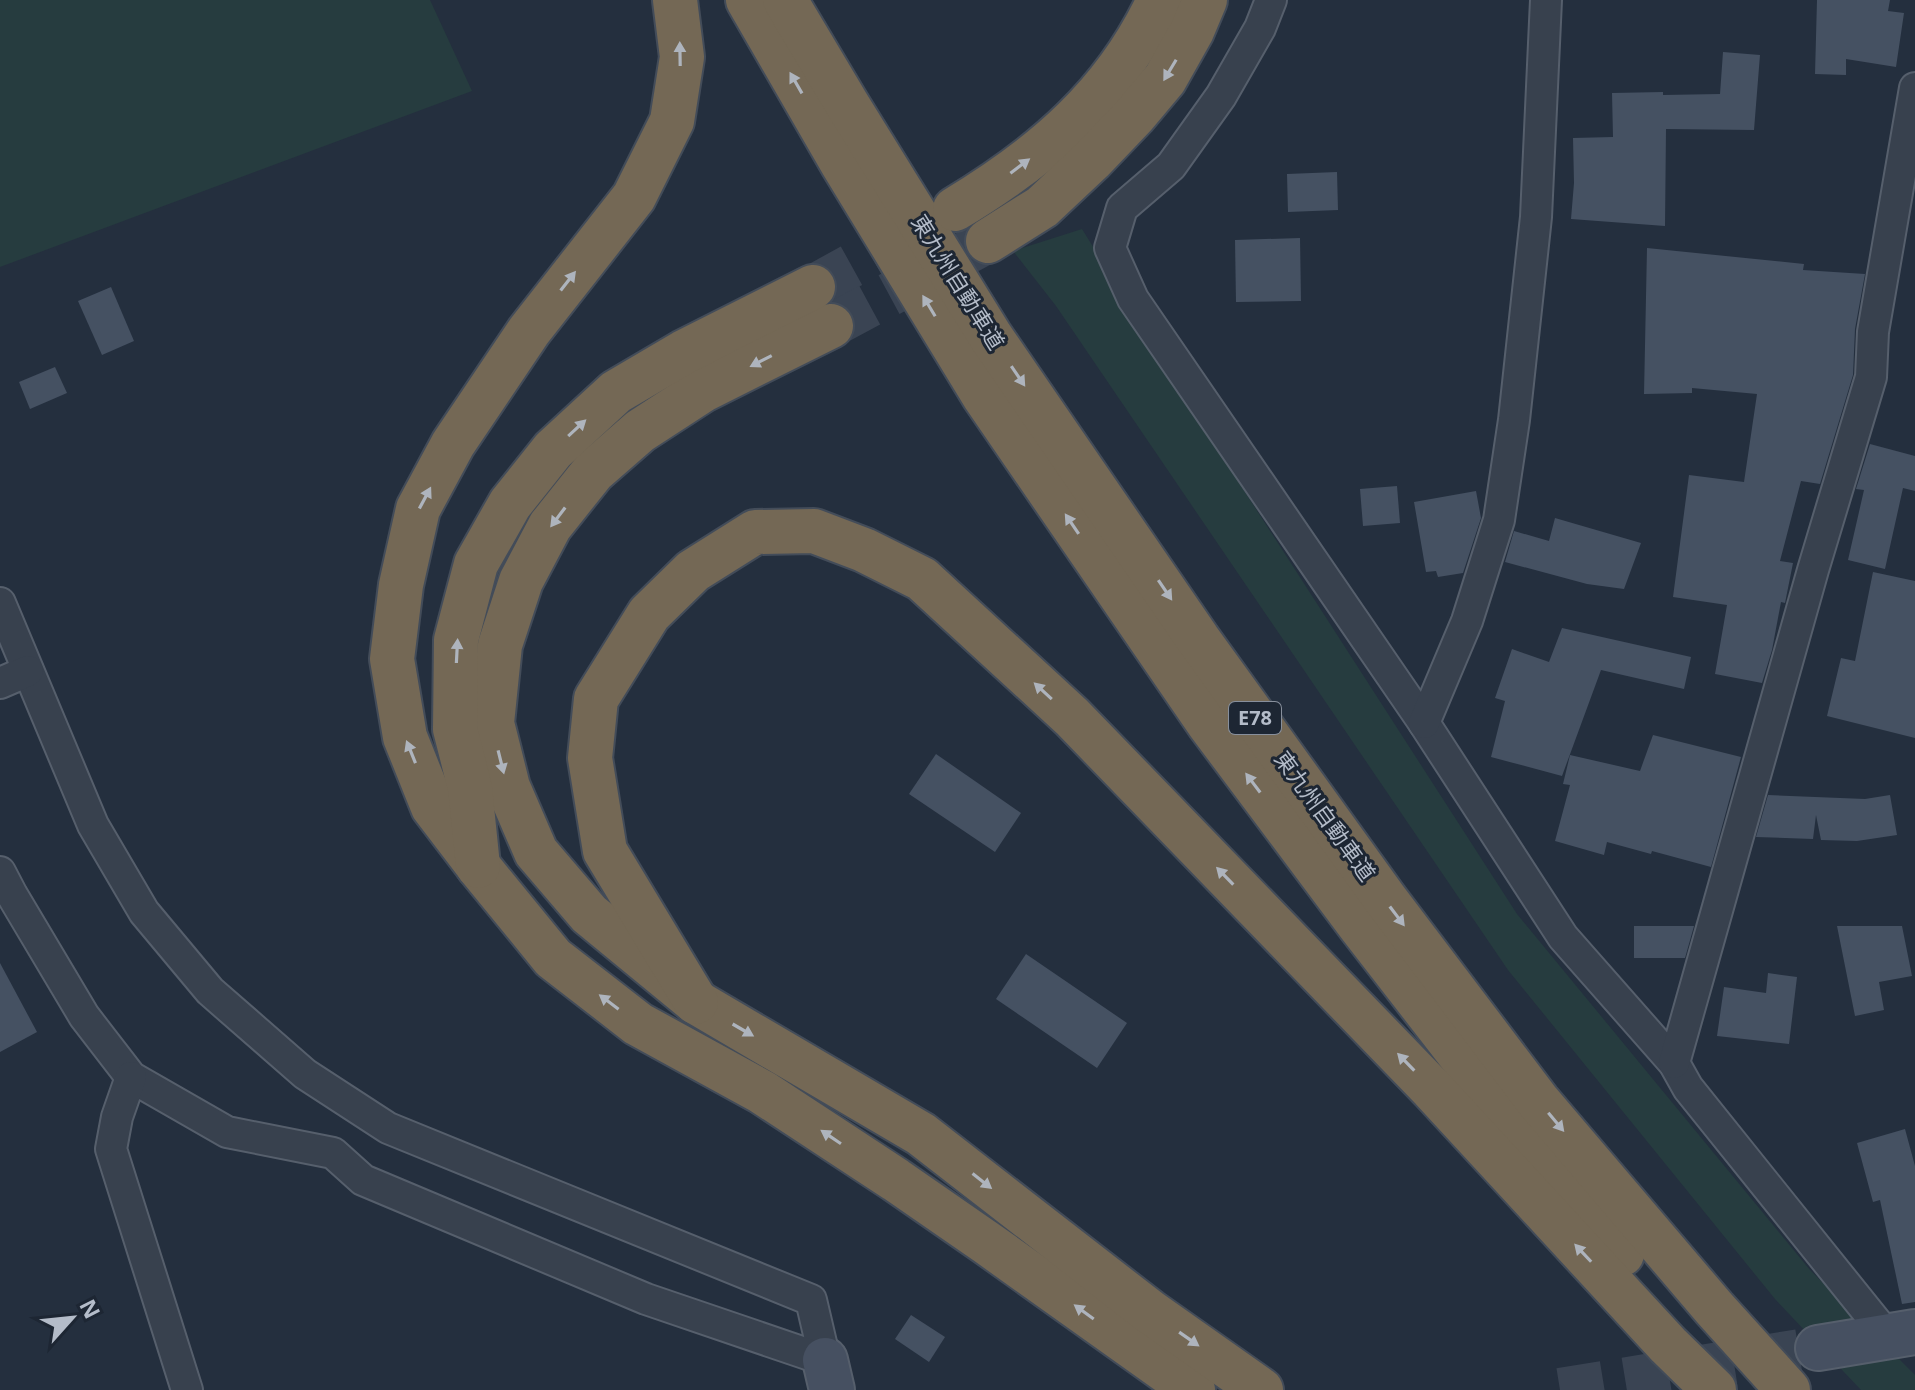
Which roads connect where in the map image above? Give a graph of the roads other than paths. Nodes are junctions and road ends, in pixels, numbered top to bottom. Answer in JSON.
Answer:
{"nodes":[{"id":1,"x":675,"y":0,"type":"edge"},
{"id":2,"x":748,"y":0,"type":"edge"},
{"id":3,"x":785,"y":0,"type":"edge"},
{"id":4,"x":814,"y":0,"type":"edge"},
{"id":5,"x":1159,"y":0,"type":"edge"},
{"id":6,"x":1205,"y":0,"type":"edge"},
{"id":7,"x":1271,"y":0,"type":"edge"},
{"id":8,"x":1546,"y":0,"type":"edge"},
{"id":9,"x":1915,"y":88,"type":"edge"},
{"id":10,"x":955,"y":209,"type":"tunnel mouth"},
{"id":11,"x":988,"y":241,"type":"tunnel mouth"},
{"id":12,"x":813,"y":287,"type":"tunnel mouth"},
{"id":13,"x":831,"y":326,"type":"tunnel mouth"},
{"id":14,"x":991,"y":337,"type":"junction"},
{"id":15,"x":0,"y":603,"type":"edge"},
{"id":16,"x":28,"y":671,"type":"junction"},
{"id":17,"x":0,"y":683,"type":"edge"},
{"id":18,"x":1424,"y":723,"type":"junction"},
{"id":19,"x":478,"y":866,"type":"junction"},
{"id":20,"x":0,"y":872,"type":"edge"},
{"id":21,"x":696,"y":1002,"type":"junction"},
{"id":22,"x":1674,"y":1063,"type":"junction"},
{"id":23,"x":131,"y":1077,"type":"junction"},
{"id":24,"x":1902,"y":1334,"type":"edge"},
{"id":25,"x":1818,"y":1348,"type":"tunnel mouth"},
{"id":26,"x":829,"y":1375,"type":"edge"},
{"id":27,"x":187,"y":1390,"type":"edge"},
{"id":28,"x":1193,"y":1390,"type":"edge"},
{"id":29,"x":1261,"y":1390,"type":"edge"},
{"id":30,"x":1714,"y":1390,"type":"edge"},
{"id":31,"x":1738,"y":1390,"type":"edge"},
{"id":32,"x":1788,"y":1390,"type":"edge"}],
"edges":[{"from":19,"to":1,"type":"highway","one_way":true},
{"from":31,"to":2,"type":"highway","name":"東九州自動車道","number":"E78","one_way":true},
{"from":3,"to":14,"type":"highway","name":"東九州自動車道","number":"E78"},
{"from":4,"to":14,"type":"highway"},
{"from":10,"to":5,"type":"highway","one_way":true},
{"from":6,"to":11,"type":"highway","one_way":true},
{"from":7,"to":18,"type":"street"},
{"from":8,"to":18,"type":"street"},
{"from":9,"to":22,"type":"street"},
{"from":19,"to":12,"type":"highway","one_way":true},
{"from":13,"to":21,"type":"highway","one_way":true},
{"from":14,"to":32,"type":"highway","name":"東九州自動車道","number":"E78","one_way":true},
{"from":15,"to":16,"type":"street"},
{"from":16,"to":17,"type":"street"},
{"from":16,"to":26,"type":"street"},
{"from":18,"to":22,"type":"street"},
{"from":28,"to":19,"type":"highway","one_way":true},
{"from":20,"to":23,"type":"street"},
{"from":21,"to":29,"type":"highway","one_way":true},
{"from":30,"to":21,"type":"highway","one_way":true},
{"from":22,"to":24,"type":"street"},
{"from":23,"to":26,"type":"street"},
{"from":23,"to":27,"type":"street"},
{"from":24,"to":25,"type":"street"}]}
